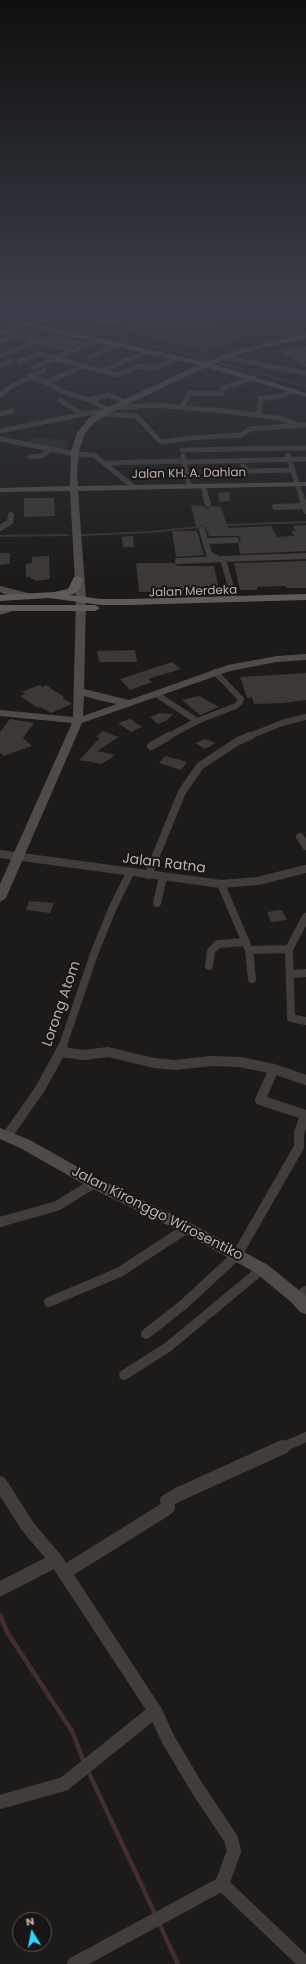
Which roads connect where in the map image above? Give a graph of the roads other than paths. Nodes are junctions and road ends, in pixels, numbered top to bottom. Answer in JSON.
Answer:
{"nodes":[{"id":1,"x":60,"y":400,"type":"dead end"},
{"id":2,"x":89,"y":400,"type":"edge"},
{"id":3,"x":120,"y":400,"type":"edge"},
{"id":4,"x":131,"y":400,"type":"edge"},
{"id":5,"x":187,"y":400,"type":"edge"},
{"id":6,"x":259,"y":400,"type":"edge"},
{"id":7,"x":126,"y":402,"type":"junction"},
{"id":8,"x":182,"y":407,"type":"junction"},
{"id":9,"x":12,"y":411,"type":"dead end"},
{"id":10,"x":107,"y":411,"type":"junction"},
{"id":11,"x":0,"y":414,"type":"edge"},
{"id":12,"x":82,"y":414,"type":"junction"},
{"id":13,"x":259,"y":415,"type":"junction"},
{"id":14,"x":0,"y":424,"type":"edge"},
{"id":15,"x":304,"y":426,"type":"edge"},
{"id":16,"x":3,"y":430,"type":"edge"},
{"id":17,"x":0,"y":439,"type":"edge"},
{"id":18,"x":177,"y":441,"type":"junction"},
{"id":19,"x":8,"y":442,"type":"junction"},
{"id":20,"x":0,"y":447,"type":"edge"},
{"id":21,"x":286,"y":448,"type":"junction"},
{"id":22,"x":306,"y":448,"type":"edge"},
{"id":23,"x":52,"y":449,"type":"junction"},
{"id":24,"x":182,"y":450,"type":"junction"},
{"id":25,"x":75,"y":454,"type":"junction"},
{"id":26,"x":30,"y":457,"type":"dead end"},
{"id":27,"x":289,"y":459,"type":"junction"},
{"id":28,"x":306,"y":459,"type":"edge"},
{"id":29,"x":184,"y":461,"type":"junction"},
{"id":30,"x":106,"y":463,"type":"junction"},
{"id":31,"x":243,"y":466,"type":"dead end"},
{"id":32,"x":292,"y":470,"type":"junction"},
{"id":33,"x":302,"y":484,"type":"edge"},
{"id":34,"x":189,"y":486,"type":"junction"},
{"id":35,"x":203,"y":486,"type":"junction"},
{"id":36,"x":134,"y":487,"type":"junction"},
{"id":37,"x":73,"y":488,"type":"junction"},
{"id":38,"x":0,"y":490,"type":"edge"},
{"id":39,"x":208,"y":504,"type":"dead end"},
{"id":40,"x":275,"y":507,"type":"dead end"},
{"id":41,"x":305,"y":508,"type":"edge"},
{"id":42,"x":11,"y":515,"type":"dead end"},
{"id":43,"x":0,"y":528,"type":"edge"},
{"id":44,"x":202,"y":530,"type":"dead end"},
{"id":45,"x":236,"y":540,"type":"dead end"},
{"id":46,"x":207,"y":541,"type":"junction"},
{"id":47,"x":306,"y":556,"type":"edge"},
{"id":48,"x":221,"y":559,"type":"junction"},
{"id":49,"x":178,"y":561,"type":"dead end"},
{"id":50,"x":78,"y":579,"type":"junction"},
{"id":51,"x":49,"y":595,"type":"junction"},
{"id":52,"x":306,"y":597,"type":"edge"},
{"id":53,"x":234,"y":598,"type":"junction"},
{"id":54,"x":306,"y":601,"type":"edge"},
{"id":55,"x":2,"y":602,"type":"edge"},
{"id":56,"x":80,"y":604,"type":"junction"},
{"id":57,"x":306,"y":657,"type":"edge"},
{"id":58,"x":215,"y":672,"type":"junction"},
{"id":59,"x":79,"y":691,"type":"junction"},
{"id":60,"x":156,"y":694,"type":"junction"},
{"id":61,"x":130,"y":703,"type":"junction"},
{"id":62,"x":0,"y":713,"type":"edge"},
{"id":63,"x":306,"y":717,"type":"edge"},
{"id":64,"x":78,"y":721,"type":"junction"},
{"id":65,"x":197,"y":721,"type":"junction"},
{"id":66,"x":151,"y":746,"type":"dead end"},
{"id":67,"x":300,"y":837,"type":"dead end"},
{"id":68,"x":306,"y":846,"type":"edge"},
{"id":69,"x":0,"y":854,"type":"edge"},
{"id":70,"x":18,"y":858,"type":"junction"},
{"id":71,"x":306,"y":870,"type":"edge"},
{"id":72,"x":130,"y":873,"type":"junction"},
{"id":73,"x":148,"y":875,"type":"junction"},
{"id":74,"x":163,"y":878,"type":"junction"},
{"id":75,"x":221,"y":884,"type":"junction"},
{"id":76,"x":0,"y":898,"type":"edge"},
{"id":77,"x":157,"y":903,"type":"dead end"},
{"id":78,"x":306,"y":918,"type":"edge"},
{"id":79,"x":248,"y":946,"type":"junction"},
{"id":80,"x":289,"y":948,"type":"junction"},
{"id":81,"x":210,"y":966,"type":"dead end"},
{"id":82,"x":306,"y":973,"type":"edge"},
{"id":83,"x":292,"y":974,"type":"junction"},
{"id":84,"x":252,"y":979,"type":"dead end"},
{"id":85,"x":306,"y":1021,"type":"edge"},
{"id":86,"x":61,"y":1052,"type":"junction"},
{"id":87,"x":274,"y":1069,"type":"junction"},
{"id":88,"x":306,"y":1080,"type":"edge"},
{"id":89,"x":306,"y":1115,"type":"edge"},
{"id":90,"x":3,"y":1135,"type":"edge"},
{"id":91,"x":94,"y":1183,"type":"junction"},
{"id":92,"x":0,"y":1222,"type":"edge"},
{"id":93,"x":188,"y":1228,"type":"junction"},
{"id":94,"x":237,"y":1255,"type":"junction"},
{"id":95,"x":262,"y":1270,"type":"junction"},
{"id":96,"x":303,"y":1298,"type":"edge"},
{"id":97,"x":49,"y":1302,"type":"dead end"},
{"id":98,"x":146,"y":1334,"type":"dead end"},
{"id":99,"x":124,"y":1376,"type":"dead end"},
{"id":100,"x":306,"y":1437,"type":"edge"},
{"id":101,"x":0,"y":1483,"type":"edge"},
{"id":102,"x":56,"y":1560,"type":"junction"},
{"id":103,"x":65,"y":1572,"type":"junction"},
{"id":104,"x":0,"y":1589,"type":"edge"},
{"id":105,"x":155,"y":1710,"type":"junction"},
{"id":106,"x":0,"y":1802,"type":"edge"},
{"id":107,"x":222,"y":1884,"type":"junction"},
{"id":108,"x":74,"y":1964,"type":"edge"},
{"id":109,"x":306,"y":1964,"type":"edge"}],
"edges":[{"from":1,"to":12,"type":"street"},
{"from":2,"to":10,"type":"street"},
{"from":3,"to":7,"type":"street"},
{"from":4,"to":7,"type":"street"},
{"from":5,"to":8,"type":"street"},
{"from":6,"to":13,"type":"street"},
{"from":7,"to":10,"type":"street"},
{"from":8,"to":10,"type":"street"},
{"from":8,"to":13,"type":"street"},
{"from":9,"to":11,"type":"street"},
{"from":10,"to":12,"type":"street"},
{"from":10,"to":18,"type":"street"},
{"from":10,"to":25,"type":"street"},
{"from":12,"to":16,"type":"street"},
{"from":13,"to":15,"type":"street"},
{"from":14,"to":16,"type":"street"},
{"from":15,"to":18,"type":"street"},
{"from":17,"to":19,"type":"street"},
{"from":18,"to":24,"type":"street"},
{"from":19,"to":20,"type":"street"},
{"from":19,"to":23,"type":"street"},
{"from":21,"to":22,"type":"street"},
{"from":21,"to":24,"type":"street"},
{"from":21,"to":27,"type":"street"},
{"from":23,"to":25,"type":"street"},
{"from":23,"to":26,"type":"street"},
{"from":24,"to":29,"type":"street"},
{"from":25,"to":30,"type":"street"},
{"from":25,"to":37,"type":"street"},
{"from":27,"to":28,"type":"street"},
{"from":27,"to":29,"type":"street"},
{"from":27,"to":32,"type":"street"},
{"from":29,"to":30,"type":"street"},
{"from":29,"to":34,"type":"street"},
{"from":30,"to":36,"type":"street"},
{"from":31,"to":32,"type":"street"},
{"from":32,"to":33,"type":"street"},
{"from":33,"to":35,"type":"street","name":"Jalan KH. A. Dahlan"},
{"from":33,"to":41,"type":"street"},
{"from":34,"to":35,"type":"street","name":"Jalan KH. A. Dahlan"},
{"from":34,"to":36,"type":"street","name":"Jalan KH. A. Dahlan"},
{"from":35,"to":39,"type":"street"},
{"from":36,"to":37,"type":"street","name":"Jalan KH. A. Dahlan"},
{"from":37,"to":38,"type":"street","name":"Jalan KH. A. Dahlan"},
{"from":37,"to":50,"type":"street"},
{"from":40,"to":41,"type":"street"},
{"from":42,"to":43,"type":"street"},
{"from":44,"to":46,"type":"street"},
{"from":45,"to":46,"type":"street"},
{"from":46,"to":48,"type":"street"},
{"from":47,"to":48,"type":"street"},
{"from":48,"to":49,"type":"street"},
{"from":48,"to":53,"type":"street"},
{"from":50,"to":51,"type":"main road"},
{"from":50,"to":56,"type":"street"},
{"from":51,"to":55,"type":"main road"},
{"from":51,"to":56,"type":"main road"},
{"from":52,"to":53,"type":"main road","name":"Jalan Merdeka"},
{"from":53,"to":56,"type":"main road","name":"Jalan Merdeka"},
{"from":54,"to":56,"type":"main road","name":"Jalan Merdeka"},
{"from":55,"to":56,"type":"main road"},
{"from":56,"to":59,"type":"street"},
{"from":57,"to":58,"type":"street"},
{"from":58,"to":60,"type":"street"},
{"from":58,"to":65,"type":"street"},
{"from":59,"to":61,"type":"street"},
{"from":59,"to":64,"type":"street"},
{"from":60,"to":61,"type":"street"},
{"from":60,"to":65,"type":"street"},
{"from":61,"to":64,"type":"street"},
{"from":62,"to":64,"type":"street"},
{"from":63,"to":73,"type":"street"},
{"from":64,"to":70,"type":"street"},
{"from":65,"to":66,"type":"street"},
{"from":67,"to":68,"type":"street"},
{"from":69,"to":70,"type":"street","name":"Jalan Ratna"},
{"from":70,"to":72,"type":"street","name":"Jalan Ratna"},
{"from":70,"to":76,"type":"street"},
{"from":71,"to":75,"type":"street","name":"Jalan Ratna"},
{"from":72,"to":73,"type":"street","name":"Jalan Ratna"},
{"from":72,"to":86,"type":"street","name":"Lorong Atom"},
{"from":73,"to":74,"type":"street","name":"Jalan Ratna"},
{"from":74,"to":75,"type":"street","name":"Jalan Ratna"},
{"from":74,"to":77,"type":"street"},
{"from":75,"to":79,"type":"street"},
{"from":78,"to":80,"type":"street"},
{"from":79,"to":80,"type":"street"},
{"from":79,"to":81,"type":"street"},
{"from":79,"to":84,"type":"street"},
{"from":80,"to":83,"type":"street"},
{"from":82,"to":83,"type":"street"},
{"from":83,"to":85,"type":"street"},
{"from":86,"to":87,"type":"street"},
{"from":86,"to":90,"type":"street","name":"Lorong Atom"},
{"from":87,"to":88,"type":"street"},
{"from":87,"to":89,"type":"street"},
{"from":89,"to":94,"type":"street"},
{"from":90,"to":91,"type":"street","name":"Jalan Kironggo Wirosentiko"},
{"from":91,"to":92,"type":"street"},
{"from":91,"to":93,"type":"street","name":"Jalan Kironggo Wirosentiko"},
{"from":93,"to":94,"type":"street","name":"Jalan Kironggo Wirosentiko"},
{"from":93,"to":97,"type":"street"},
{"from":94,"to":95,"type":"street","name":"Jalan Kironggo Wirosentiko"},
{"from":94,"to":98,"type":"street"},
{"from":95,"to":96,"type":"street","name":"Jalan Kironggo Wirosentiko"},
{"from":95,"to":99,"type":"street"},
{"from":100,"to":103,"type":"street"},
{"from":101,"to":102,"type":"street"},
{"from":102,"to":103,"type":"street"},
{"from":102,"to":104,"type":"street"},
{"from":103,"to":105,"type":"street"},
{"from":105,"to":106,"type":"street"},
{"from":105,"to":107,"type":"street"},
{"from":107,"to":108,"type":"street"},
{"from":107,"to":109,"type":"street"}]}
